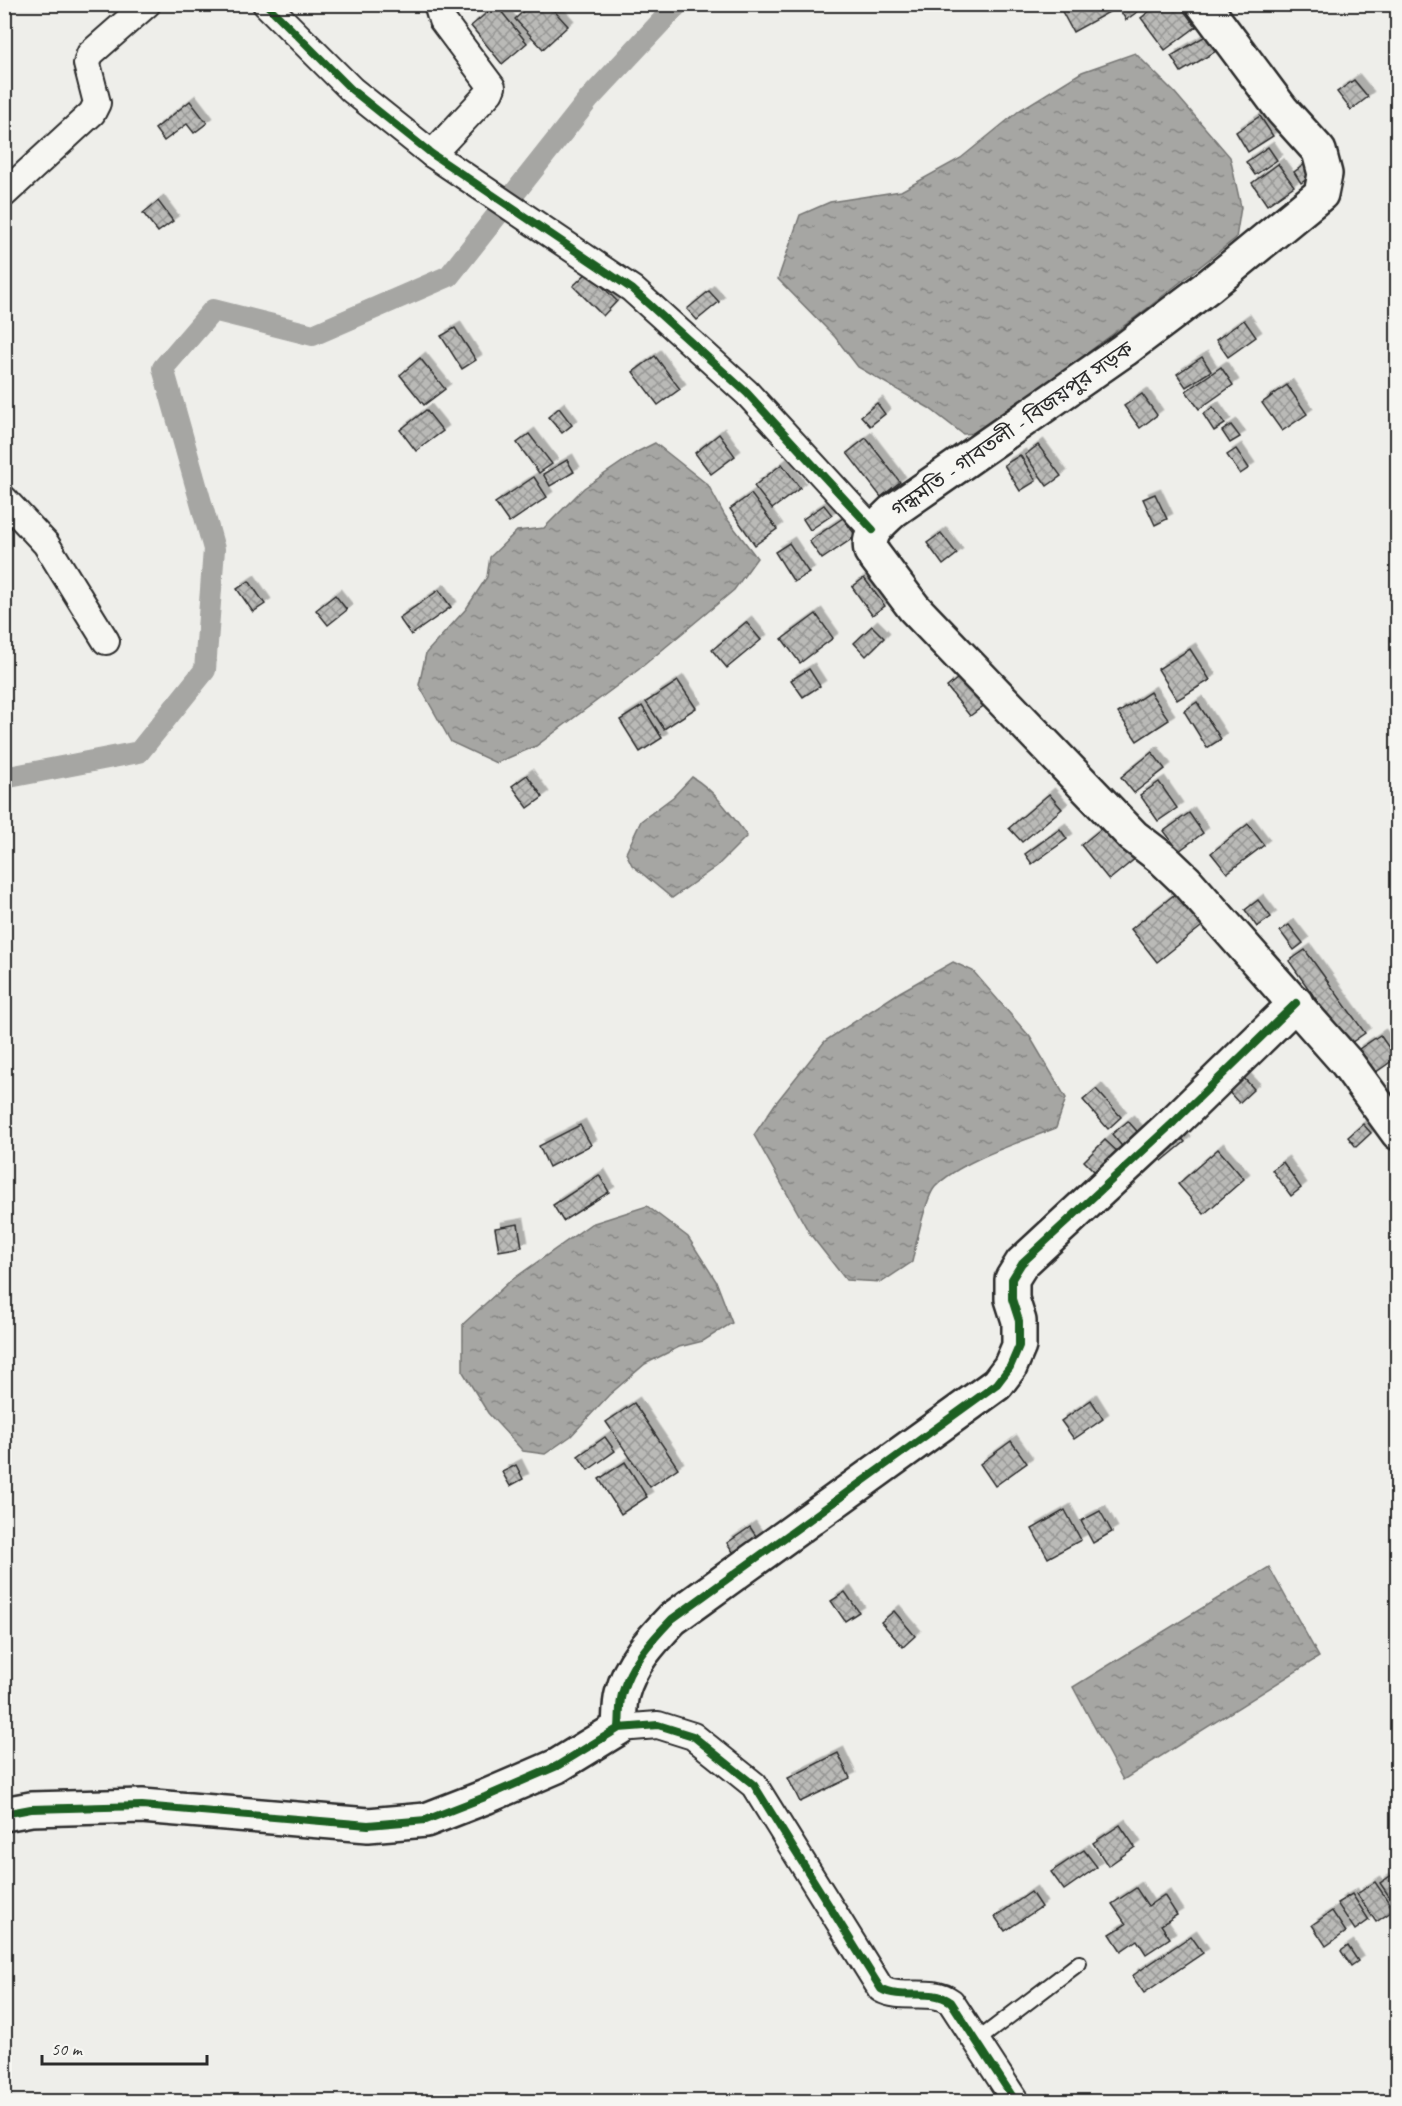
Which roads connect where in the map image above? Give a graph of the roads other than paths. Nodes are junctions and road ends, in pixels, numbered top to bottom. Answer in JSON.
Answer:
{"nodes":[{"id":1,"x":147,"y":4,"type":"edge"},
{"id":2,"x":266,"y":4,"type":"edge"},
{"id":3,"x":437,"y":4,"type":"edge"},
{"id":4,"x":1203,"y":4,"type":"edge"},
{"id":5,"x":432,"y":154,"type":"junction"},
{"id":6,"x":4,"y":194,"type":"edge"},
{"id":7,"x":4,"y":499,"type":"edge"},
{"id":8,"x":873,"y":530,"type":"junction"},
{"id":9,"x":106,"y":641,"type":"dead end"},
{"id":10,"x":1296,"y":1003,"type":"junction"},
{"id":11,"x":1398,"y":1132,"type":"edge"},
{"id":12,"x":620,"y":1728,"type":"junction"},
{"id":13,"x":4,"y":1814,"type":"edge"},
{"id":14,"x":1079,"y":1963,"type":"dead end"},
{"id":15,"x":978,"y":2040,"type":"junction"},
{"id":16,"x":1016,"y":2102,"type":"edge"}],
"edges":[{"from":1,"to":6,"type":"street"},
{"from":2,"to":5,"type":"street"},
{"from":3,"to":5,"type":"street"},
{"from":4,"to":8,"type":"street","name":"গন্ধমতি - গাবতলী - বিজয়পুর সড়ক"},
{"from":5,"to":8,"type":"street"},
{"from":7,"to":9,"type":"street"},
{"from":8,"to":10,"type":"street","name":"গন্ধমতি - গাবতলী - বিজয়পুর সড়ক"},
{"from":10,"to":11,"type":"street","name":"গন্ধমতি - গাবতলী - বিজয়পুর সড়ক"},
{"from":10,"to":12,"type":"street"},
{"from":12,"to":13,"type":"street"},
{"from":12,"to":15,"type":"street"},
{"from":14,"to":15,"type":"lane"},
{"from":15,"to":16,"type":"street"}]}
